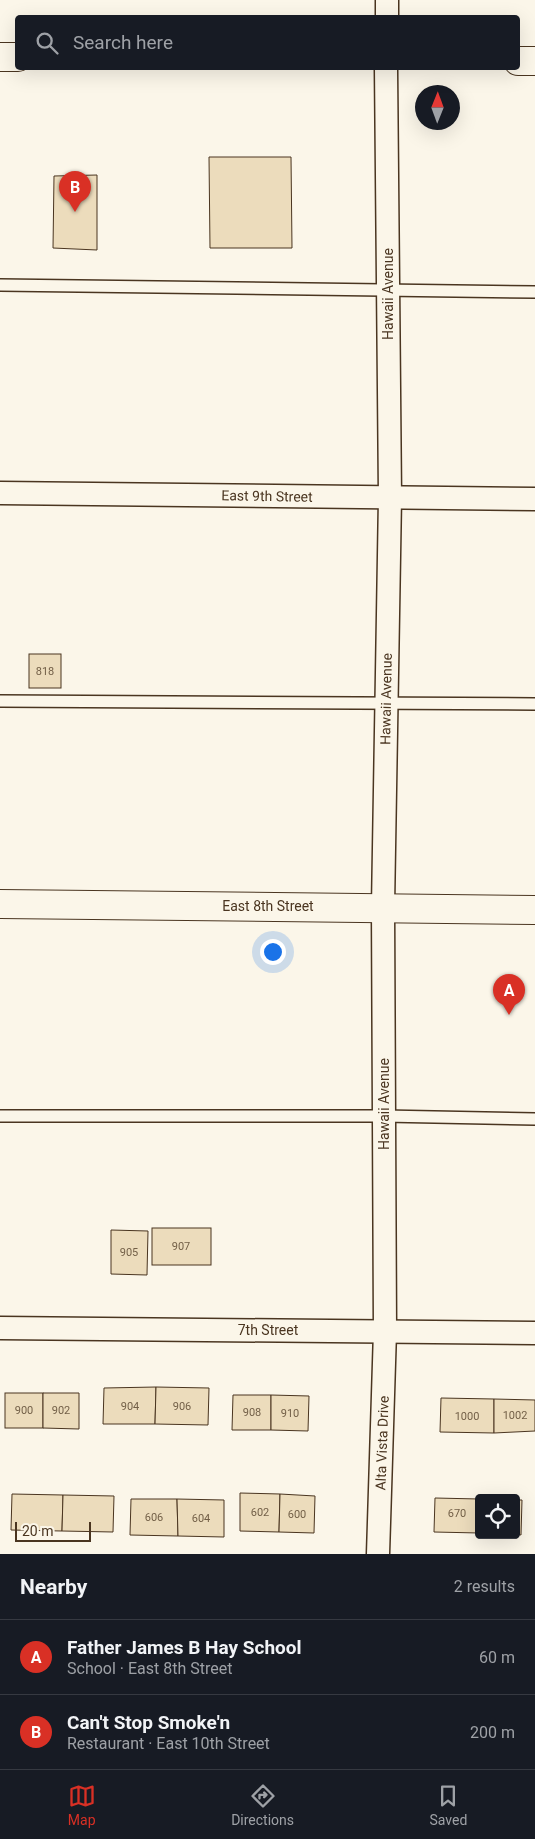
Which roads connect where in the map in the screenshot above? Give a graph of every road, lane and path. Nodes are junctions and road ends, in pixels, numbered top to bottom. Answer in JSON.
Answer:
{"nodes":[{"id":1,"x":387,"y":0,"type":"edge"},
{"id":2,"x":387,"y":15,"type":"edge"},
{"id":3,"x":0,"y":57,"type":"edge"},
{"id":4,"x":15,"y":57,"type":"edge"},
{"id":5,"x":520,"y":61,"type":"edge"},
{"id":6,"x":535,"y":61,"type":"edge"},
{"id":7,"x":386,"y":70,"type":"edge"},
{"id":8,"x":0,"y":285,"type":"edge"},
{"id":9,"x":388,"y":292,"type":"junction"},
{"id":10,"x":535,"y":292,"type":"edge"},
{"id":11,"x":0,"y":493,"type":"edge"},
{"id":12,"x":390,"y":497,"type":"junction"},
{"id":13,"x":535,"y":499,"type":"edge"},
{"id":14,"x":0,"y":701,"type":"edge"},
{"id":15,"x":386,"y":702,"type":"junction"},
{"id":16,"x":535,"y":704,"type":"edge"},
{"id":17,"x":0,"y":904,"type":"edge"},
{"id":18,"x":383,"y":907,"type":"junction"},
{"id":19,"x":535,"y":910,"type":"edge"},
{"id":20,"x":0,"y":1116,"type":"edge"},
{"id":21,"x":384,"y":1116,"type":"junction"},
{"id":22,"x":535,"y":1119,"type":"edge"},
{"id":23,"x":0,"y":1328,"type":"edge"},
{"id":24,"x":385,"y":1331,"type":"junction"},
{"id":25,"x":535,"y":1333,"type":"edge"},
{"id":26,"x":378,"y":1554,"type":"edge"}],
"edges":[{"from":1,"to":2,"type":"street"},
{"from":3,"to":4,"type":"street"},
{"from":5,"to":6,"type":"street"},
{"from":7,"to":9,"type":"street","name":"Hawaii Avenue"},
{"from":8,"to":9,"type":"lane"},
{"from":9,"to":10,"type":"lane"},
{"from":9,"to":12,"type":"street","name":"Hawaii Avenue"},
{"from":11,"to":12,"type":"street","name":"East 9th Street"},
{"from":12,"to":13,"type":"street","name":"East 9th Street"},
{"from":12,"to":15,"type":"street","name":"Hawaii Avenue"},
{"from":14,"to":15,"type":"lane"},
{"from":15,"to":16,"type":"lane"},
{"from":15,"to":18,"type":"street","name":"Hawaii Avenue"},
{"from":17,"to":18,"type":"street","name":"East 8th Street"},
{"from":18,"to":19,"type":"street","name":"East 8th Street"},
{"from":18,"to":21,"type":"street","name":"Hawaii Avenue"},
{"from":20,"to":21,"type":"lane"},
{"from":21,"to":22,"type":"lane"},
{"from":21,"to":24,"type":"street","name":"Hawaii Avenue"},
{"from":23,"to":24,"type":"street","name":"7th Street"},
{"from":24,"to":25,"type":"street","name":"7th Street"},
{"from":24,"to":26,"type":"street","name":"Alta Vista Drive"}]}
